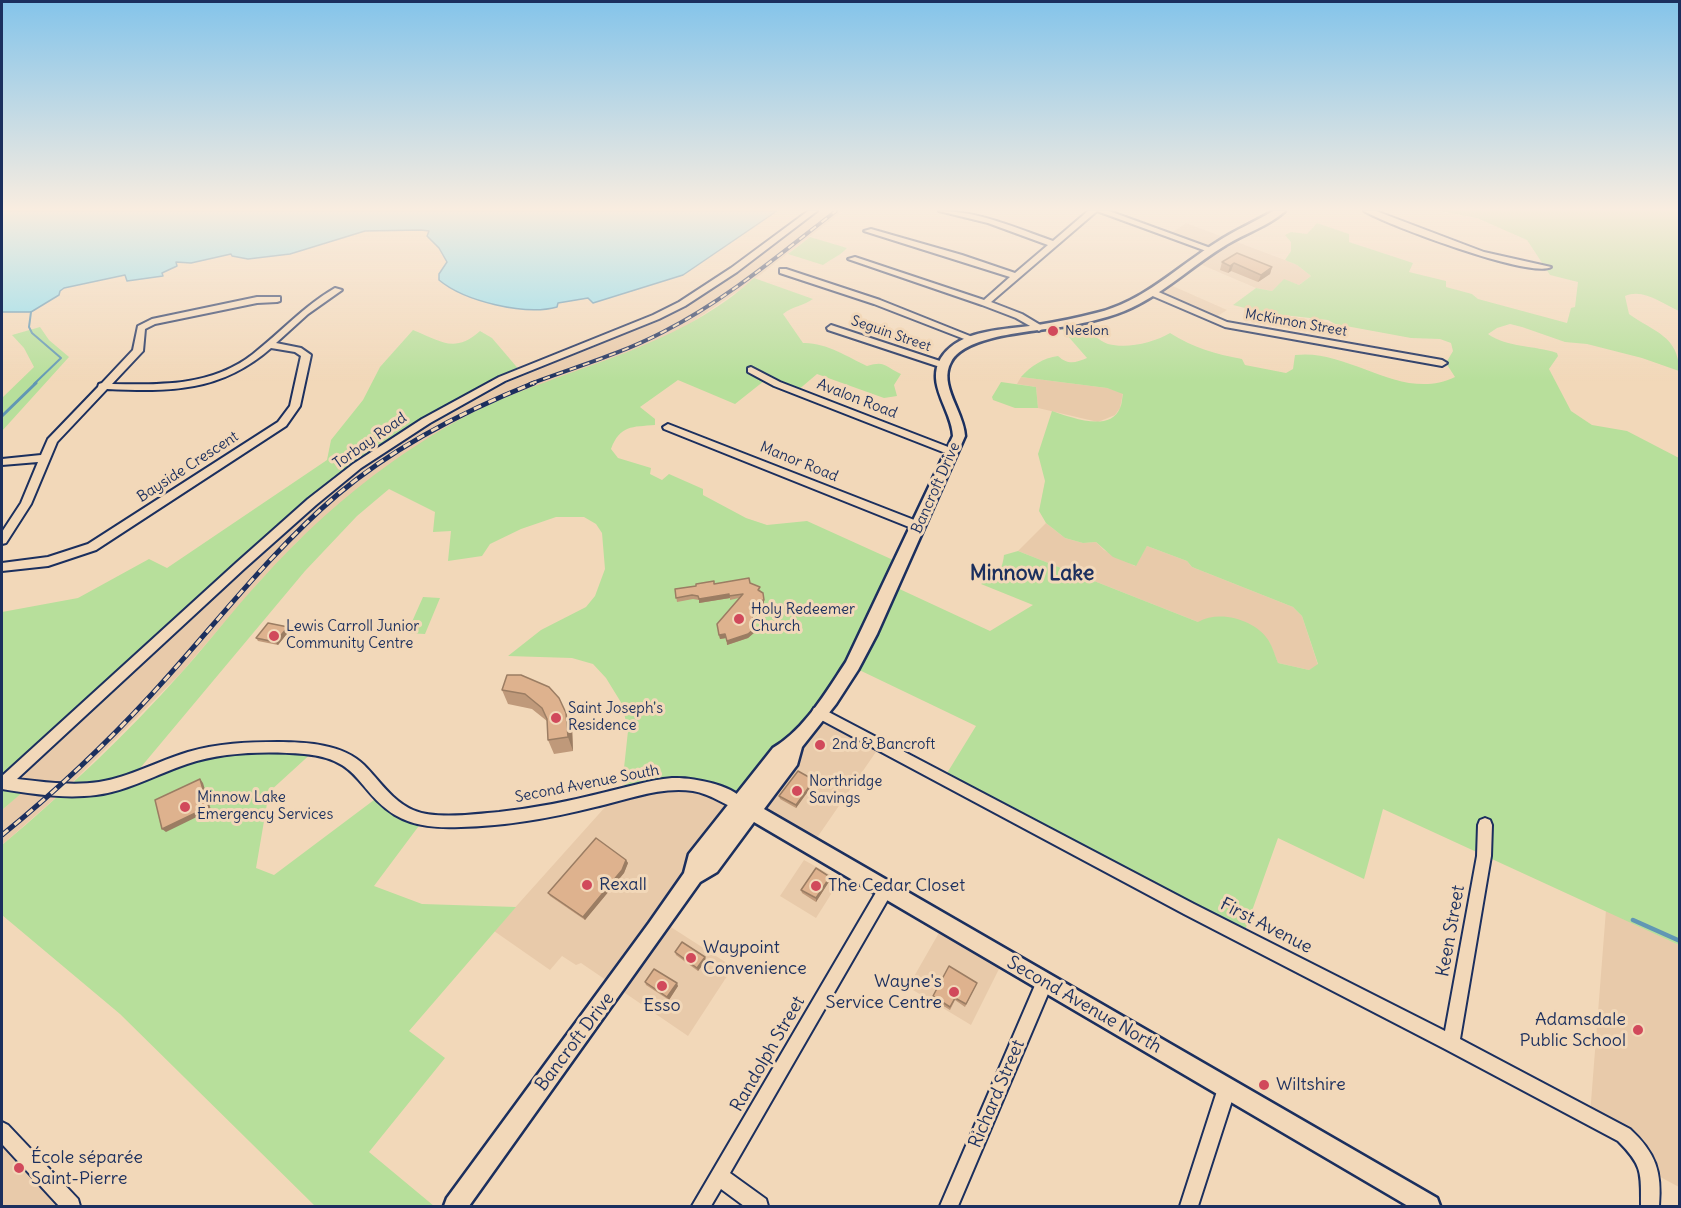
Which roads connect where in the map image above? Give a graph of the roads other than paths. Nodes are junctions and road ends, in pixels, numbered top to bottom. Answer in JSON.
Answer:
{"nodes":[{"id":1,"x":738,"y":267,"type":"edge"},
{"id":2,"x":877,"y":267,"type":"edge"},
{"id":3,"x":990,"y":267,"type":"edge"},
{"id":4,"x":1025,"y":267,"type":"edge"},
{"id":5,"x":1186,"y":267,"type":"edge"},
{"id":6,"x":783,"y":271,"type":"dead end"},
{"id":7,"x":1015,"y":276,"type":"junction"},
{"id":8,"x":338,"y":291,"type":"dead end"},
{"id":9,"x":1150,"y":292,"type":"junction"},
{"id":10,"x":277,"y":299,"type":"dead end"},
{"id":11,"x":985,"y":303,"type":"junction"},
{"id":12,"x":831,"y":328,"type":"dead end"},
{"id":13,"x":1040,"y":328,"type":"junction"},
{"id":14,"x":975,"y":340,"type":"junction"},
{"id":15,"x":269,"y":345,"type":"junction"},
{"id":16,"x":1442,"y":363,"type":"dead end"},
{"id":17,"x":943,"y":365,"type":"junction"},
{"id":18,"x":752,"y":370,"type":"dead end"},
{"id":19,"x":102,"y":386,"type":"junction"},
{"id":20,"x":668,"y":427,"type":"dead end"},
{"id":21,"x":952,"y":452,"type":"junction"},
{"id":22,"x":44,"y":458,"type":"junction"},
{"id":23,"x":2,"y":462,"type":"edge"},
{"id":24,"x":918,"y":526,"type":"junction"},
{"id":25,"x":2,"y":540,"type":"edge"},
{"id":26,"x":2,"y":567,"type":"edge"},
{"id":27,"x":819,"y":712,"type":"junction"},
{"id":28,"x":2,"y":783,"type":"edge"},
{"id":29,"x":745,"y":808,"type":"junction"},
{"id":30,"x":1485,"y":825,"type":"dead end"},
{"id":31,"x":886,"y":889,"type":"junction"},
{"id":32,"x":1045,"y":982,"type":"junction"},
{"id":33,"x":1451,"y":1043,"type":"junction"},
{"id":34,"x":1227,"y":1088,"type":"junction"},
{"id":35,"x":2,"y":1131,"type":"edge"},
{"id":36,"x":720,"y":1176,"type":"junction"},
{"id":37,"x":71,"y":1206,"type":"edge"},
{"id":38,"x":455,"y":1206,"type":"edge"},
{"id":39,"x":701,"y":1206,"type":"edge"},
{"id":40,"x":759,"y":1206,"type":"edge"},
{"id":41,"x":948,"y":1206,"type":"edge"},
{"id":42,"x":1189,"y":1206,"type":"edge"},
{"id":43,"x":1429,"y":1206,"type":"edge"},
{"id":44,"x":1650,"y":1206,"type":"edge"}],
"edges":[{"from":1,"to":28,"type":"street","name":"Torbay Road"},
{"from":2,"to":11,"type":"street"},
{"from":3,"to":7,"type":"street"},
{"from":4,"to":7,"type":"street"},
{"from":5,"to":9,"type":"main road"},
{"from":6,"to":14,"type":"street"},
{"from":7,"to":11,"type":"street"},
{"from":8,"to":15,"type":"street"},
{"from":9,"to":13,"type":"main road"},
{"from":9,"to":16,"type":"street","name":"McKinnon Street"},
{"from":10,"to":19,"type":"street"},
{"from":11,"to":13,"type":"street"},
{"from":12,"to":17,"type":"street","name":"Seguin Street"},
{"from":13,"to":14,"type":"main road"},
{"from":14,"to":17,"type":"main road"},
{"from":15,"to":19,"type":"street"},
{"from":15,"to":26,"type":"street","name":"Bayside Crescent"},
{"from":17,"to":21,"type":"main road","name":"Bancroft Drive"},
{"from":18,"to":21,"type":"street","name":"Avalon Road"},
{"from":19,"to":22,"type":"street"},
{"from":20,"to":24,"type":"street","name":"Manor Road"},
{"from":21,"to":24,"type":"main road","name":"Bancroft Drive"},
{"from":22,"to":23,"type":"street"},
{"from":22,"to":25,"type":"street"},
{"from":24,"to":27,"type":"main road","name":"Bancroft Drive"},
{"from":27,"to":29,"type":"main road","name":"Bancroft Drive"},
{"from":27,"to":33,"type":"street","name":"First Avenue"},
{"from":28,"to":29,"type":"street","name":"Second Avenue South"},
{"from":29,"to":31,"type":"main road","name":"Second Avenue North"},
{"from":29,"to":38,"type":"main road","name":"Bancroft Drive"},
{"from":30,"to":33,"type":"street","name":"Keen Street"},
{"from":31,"to":32,"type":"main road","name":"Second Avenue North"},
{"from":31,"to":36,"type":"street","name":"Randolph Street"},
{"from":32,"to":34,"type":"main road","name":"Second Avenue North"},
{"from":32,"to":41,"type":"street","name":"Richard Street"},
{"from":33,"to":44,"type":"street","name":"First Avenue"},
{"from":34,"to":42,"type":"street"},
{"from":34,"to":43,"type":"main road","name":"Second Avenue North"},
{"from":35,"to":37,"type":"street"},
{"from":36,"to":39,"type":"street","name":"Randolph Street"},
{"from":36,"to":40,"type":"street"}]}
